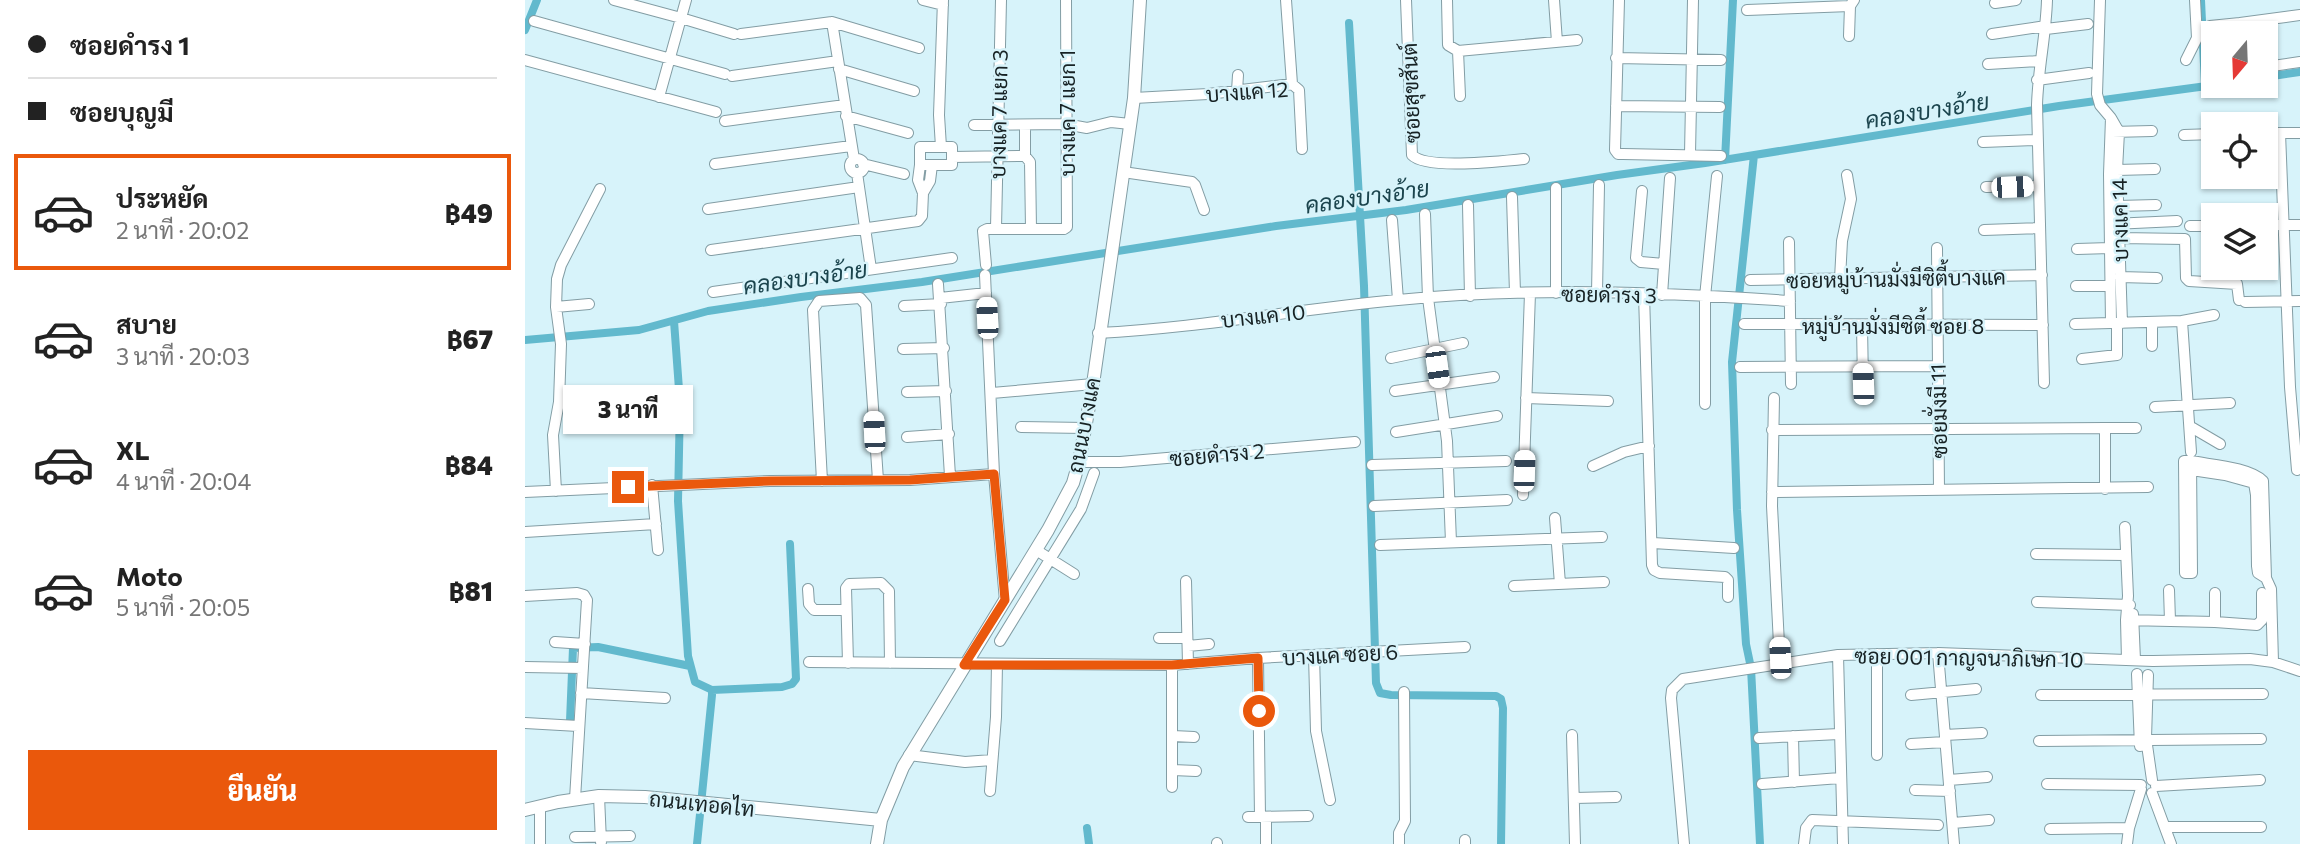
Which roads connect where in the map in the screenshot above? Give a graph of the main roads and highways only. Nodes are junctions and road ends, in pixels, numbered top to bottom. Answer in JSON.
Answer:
{"nodes":[{"id":1,"x":1140,"y":0,"type":"edge"},
{"id":2,"x":525,"y":810,"type":"edge"},
{"id":3,"x":881,"y":820,"type":"junction"},
{"id":4,"x":877,"y":844,"type":"edge"}],
"edges":[{"from":1,"to":3,"type":"main road","name":"ถนนบางแค"},
{"from":2,"to":3,"type":"main road","name":"ถนนเทอดไท"},
{"from":3,"to":4,"type":"main road","name":"ถนนบางแค"}]}
